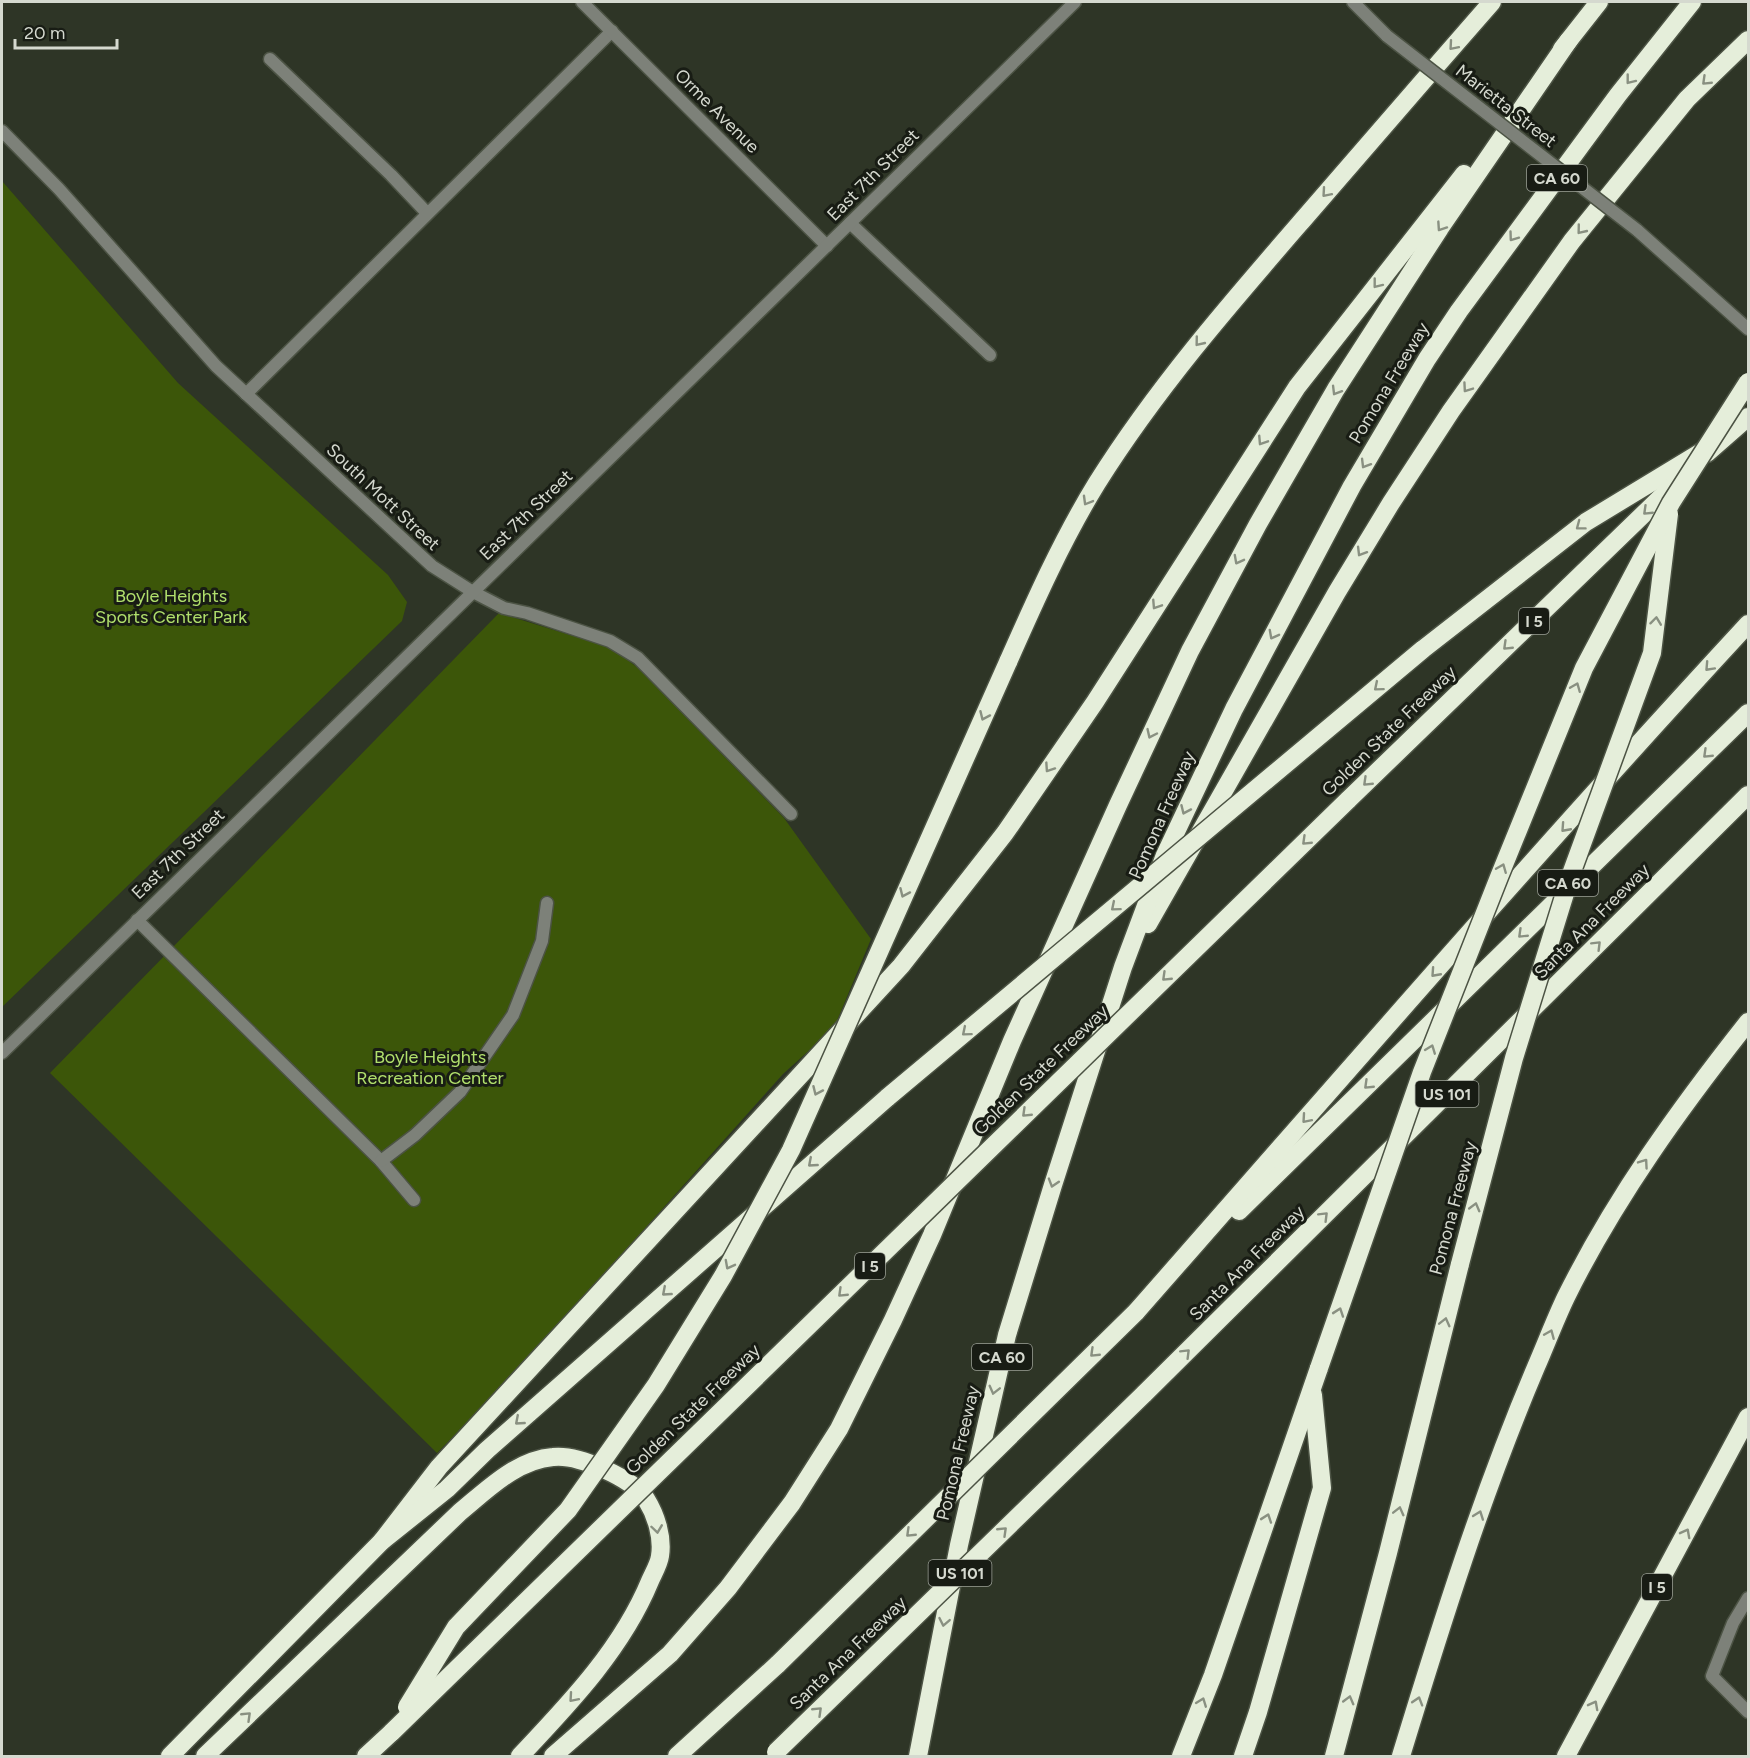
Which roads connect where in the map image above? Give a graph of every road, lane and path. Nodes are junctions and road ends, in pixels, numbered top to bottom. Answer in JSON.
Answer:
{"nodes":[{"id":1,"x":582,"y":2,"type":"edge"},
{"id":2,"x":1075,"y":2,"type":"edge"},
{"id":3,"x":1353,"y":2,"type":"edge"},
{"id":4,"x":1492,"y":2,"type":"edge"},
{"id":5,"x":1599,"y":2,"type":"edge"},
{"id":6,"x":1692,"y":2,"type":"edge"},
{"id":7,"x":612,"y":31,"type":"junction"},
{"id":8,"x":1569,"y":40,"type":"junction"},
{"id":9,"x":1749,"y":40,"type":"edge"},
{"id":10,"x":270,"y":59,"type":"dead end"},
{"id":11,"x":2,"y":131,"type":"edge"},
{"id":12,"x":427,"y":213,"type":"junction"},
{"id":13,"x":850,"y":224,"type":"junction"},
{"id":14,"x":827,"y":246,"type":"junction"},
{"id":15,"x":1749,"y":329,"type":"edge"},
{"id":16,"x":990,"y":355,"type":"dead end"},
{"id":17,"x":1749,"y":382,"type":"edge"},
{"id":18,"x":246,"y":394,"type":"junction"},
{"id":19,"x":1749,"y":417,"type":"edge"},
{"id":20,"x":1719,"y":441,"type":"junction"},
{"id":21,"x":1671,"y":502,"type":"junction"},
{"id":22,"x":473,"y":592,"type":"junction"},
{"id":23,"x":1749,"y":624,"type":"edge"},
{"id":24,"x":1749,"y":713,"type":"edge"},
{"id":25,"x":1749,"y":795,"type":"edge"},
{"id":26,"x":791,"y":814,"type":"dead end"},
{"id":27,"x":547,"y":903,"type":"dead end"},
{"id":28,"x":137,"y":920,"type":"junction"},
{"id":29,"x":1123,"y":968,"type":"junction"},
{"id":30,"x":1749,"y":1022,"type":"edge"},
{"id":31,"x":2,"y":1053,"type":"edge"},
{"id":32,"x":381,"y":1161,"type":"junction"},
{"id":33,"x":414,"y":1200,"type":"dead end"},
{"id":34,"x":1136,"y":1312,"type":"junction"},
{"id":35,"x":1312,"y":1389,"type":"junction"},
{"id":36,"x":1749,"y":1417,"type":"edge"},
{"id":37,"x":382,"y":1541,"type":"junction"},
{"id":38,"x":1749,"y":1598,"type":"edge"},
{"id":39,"x":1749,"y":1712,"type":"edge"},
{"id":40,"x":392,"y":1732,"type":"junction"},
{"id":41,"x":773,"y":1754,"type":"edge"},
{"id":42,"x":170,"y":1756,"type":"edge"},
{"id":43,"x":205,"y":1756,"type":"edge"},
{"id":44,"x":366,"y":1756,"type":"edge"},
{"id":45,"x":520,"y":1756,"type":"edge"},
{"id":46,"x":553,"y":1756,"type":"edge"},
{"id":47,"x":677,"y":1756,"type":"edge"},
{"id":48,"x":918,"y":1756,"type":"edge"},
{"id":49,"x":1181,"y":1756,"type":"edge"},
{"id":50,"x":1243,"y":1756,"type":"edge"},
{"id":51,"x":1335,"y":1756,"type":"edge"},
{"id":52,"x":1401,"y":1756,"type":"edge"},
{"id":53,"x":1566,"y":1756,"type":"edge"}],
"edges":[{"from":1,"to":7,"type":"street","name":"Orme Avenue"},
{"from":2,"to":13,"type":"street","name":"East 7th Street"},
{"from":3,"to":15,"type":"street","name":"Marietta Street","bridge":true},
{"from":4,"to":40,"type":"highway","one_way":true,"bridge":true},
{"from":5,"to":8,"type":"highway"},
{"from":6,"to":29,"type":"highway","name":"Pomona Freeway","number":"CA 60","one_way":true},
{"from":7,"to":12,"type":"street"},
{"from":7,"to":14,"type":"street","name":"Orme Avenue"},
{"from":8,"to":37,"type":"highway","one_way":true},
{"from":8,"to":46,"type":"highway","one_way":true},
{"from":9,"to":29,"type":"highway","one_way":true},
{"from":10,"to":12,"type":"street"},
{"from":11,"to":18,"type":"street","name":"South Mott Street"},
{"from":12,"to":18,"type":"street"},
{"from":13,"to":14,"type":"street","name":"East 7th Street"},
{"from":13,"to":16,"type":"street"},
{"from":14,"to":22,"type":"street","name":"East 7th Street"},
{"from":17,"to":21,"type":"highway","name":"Pomona Freeway","number":"CA 60","bridge":true},
{"from":18,"to":22,"type":"street","name":"South Mott Street"},
{"from":19,"to":20,"type":"highway","name":"Golden State Freeway","number":"I 5"},
{"from":20,"to":37,"type":"highway","one_way":true,"bridge":true},
{"from":20,"to":40,"type":"highway","name":"Golden State Freeway","number":"I 5","one_way":true,"bridge":true},
{"from":35,"to":21,"type":"highway","one_way":true,"bridge":true},
{"from":51,"to":21,"type":"highway","name":"Pomona Freeway","number":"CA 60","one_way":true,"bridge":true},
{"from":22,"to":26,"type":"street","name":"South Mott Street"},
{"from":22,"to":28,"type":"street","name":"East 7th Street"},
{"from":23,"to":34,"type":"highway","one_way":true},
{"from":24,"to":34,"type":"highway","one_way":true},
{"from":41,"to":25,"type":"highway","name":"Santa Ana Freeway","number":"US 101","one_way":true,"bridge":true},
{"from":27,"to":32,"type":"street"},
{"from":28,"to":31,"type":"street","name":"East 7th Street"},
{"from":28,"to":32,"type":"street"},
{"from":29,"to":48,"type":"highway","name":"Pomona Freeway","number":"CA 60","one_way":true},
{"from":52,"to":30,"type":"highway","one_way":true},
{"from":32,"to":33,"type":"street"},
{"from":34,"to":47,"type":"highway","one_way":true,"bridge":true},
{"from":49,"to":35,"type":"highway","one_way":true},
{"from":35,"to":50,"type":"highway"},
{"from":53,"to":36,"type":"highway","number":"I 5","one_way":true},
{"from":37,"to":42,"type":"highway"},
{"from":38,"to":39,"type":"street"},
{"from":40,"to":44,"type":"highway","name":"Golden State Freeway","number":"I 5"},
{"from":43,"to":45,"type":"highway","one_way":true}]}
